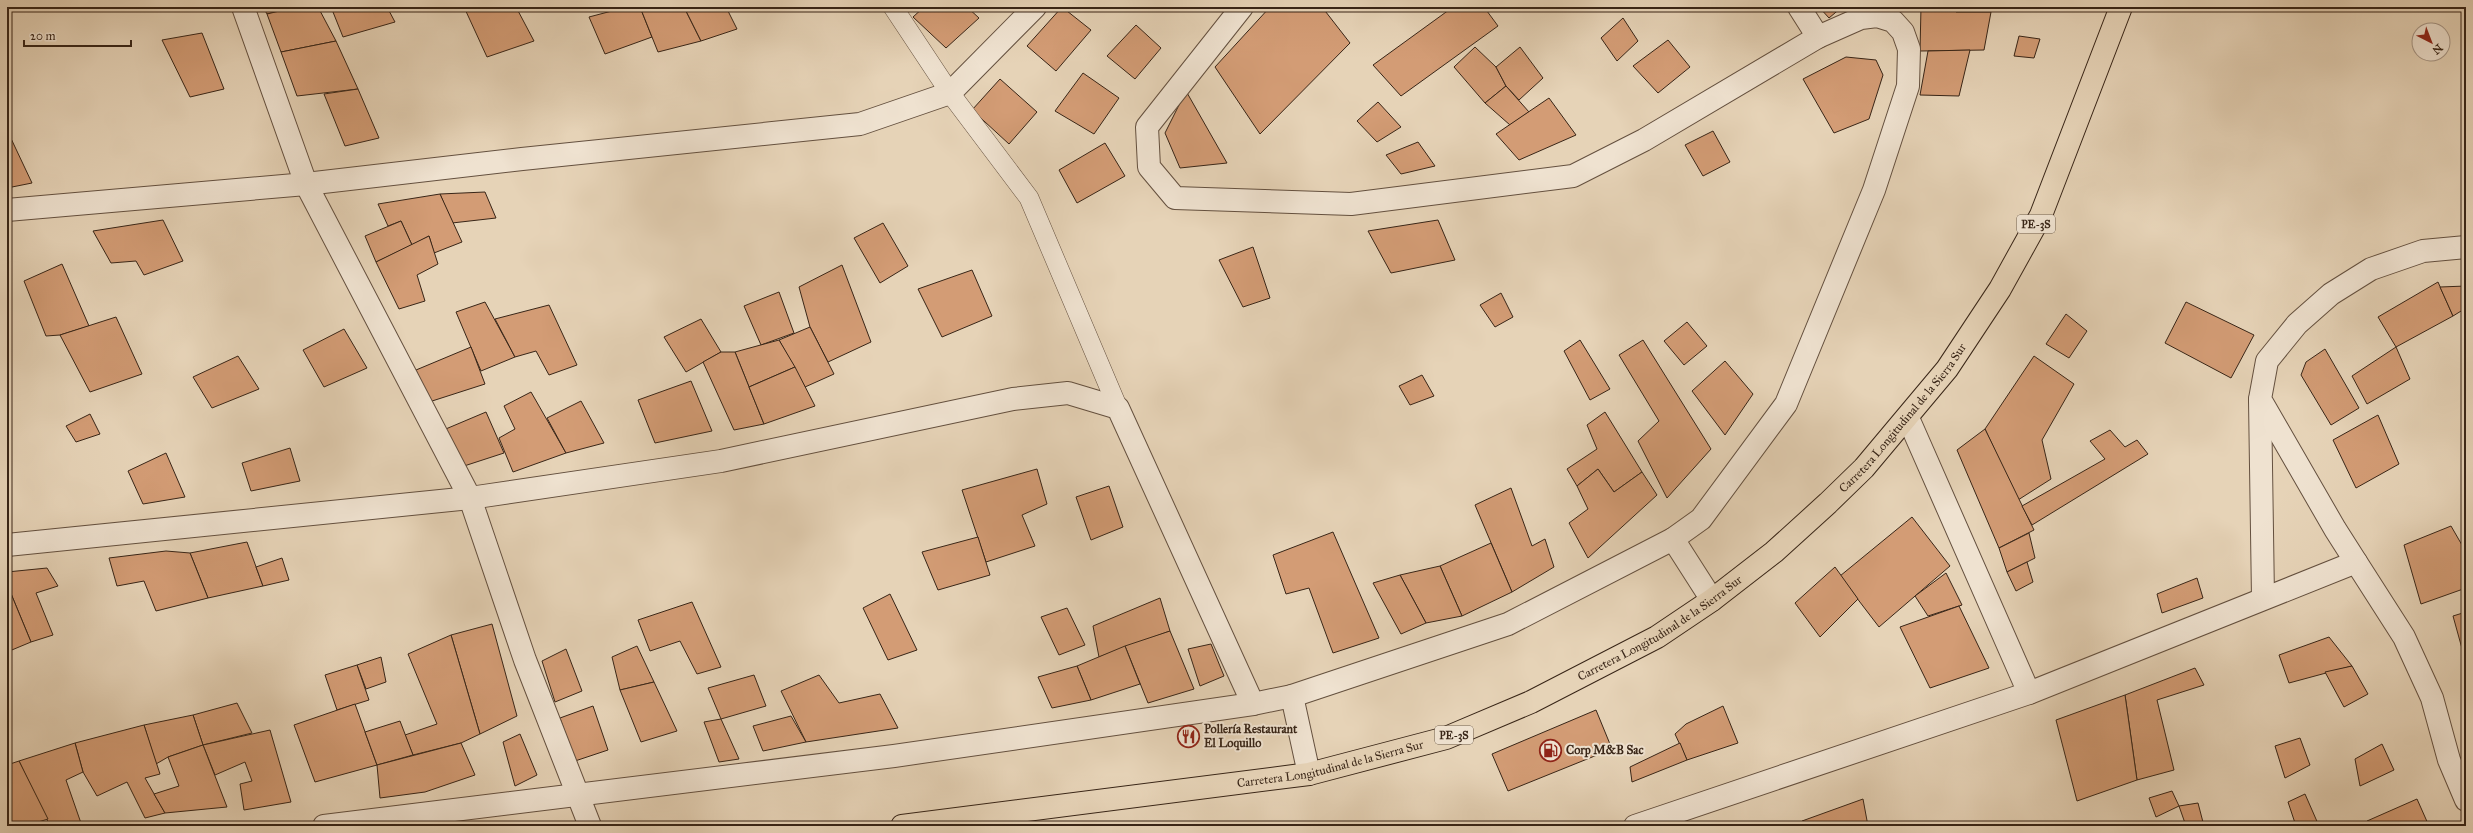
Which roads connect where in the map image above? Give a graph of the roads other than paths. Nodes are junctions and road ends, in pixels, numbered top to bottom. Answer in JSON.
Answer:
{"nodes":[{"id":1,"x":243,"y":7,"type":"edge"},
{"id":2,"x":893,"y":7,"type":"edge"},
{"id":3,"x":1035,"y":7,"type":"edge"},
{"id":4,"x":1242,"y":7,"type":"edge"},
{"id":5,"x":1799,"y":7,"type":"edge"},
{"id":6,"x":2121,"y":7,"type":"edge"},
{"id":7,"x":1818,"y":36,"type":"junction"},
{"id":8,"x":950,"y":93,"type":"junction"},
{"id":9,"x":306,"y":184,"type":"junction"},
{"id":10,"x":7,"y":210,"type":"edge"},
{"id":11,"x":2466,"y":247,"type":"edge"},
{"id":12,"x":2260,"y":399,"type":"junction"},
{"id":13,"x":1118,"y":408,"type":"junction"},
{"id":14,"x":1908,"y":418,"type":"junction"},
{"id":15,"x":470,"y":498,"type":"junction"},
{"id":16,"x":1674,"y":539,"type":"junction"},
{"id":17,"x":7,"y":545,"type":"edge"},
{"id":18,"x":2356,"y":562,"type":"junction"},
{"id":19,"x":2263,"y":598,"type":"junction"},
{"id":20,"x":1712,"y":600,"type":"junction"},
{"id":21,"x":2029,"y":693,"type":"junction"},
{"id":22,"x":1292,"y":696,"type":"junction"},
{"id":23,"x":1253,"y":704,"type":"junction"},
{"id":24,"x":2457,"y":758,"type":"edge"},
{"id":25,"x":1309,"y":774,"type":"junction"},
{"id":26,"x":578,"y":795,"type":"junction"},
{"id":27,"x":2466,"y":800,"type":"edge"},
{"id":28,"x":324,"y":826,"type":"edge"},
{"id":29,"x":590,"y":826,"type":"edge"},
{"id":30,"x":902,"y":826,"type":"edge"},
{"id":31,"x":1635,"y":826,"type":"edge"}],
"edges":[{"from":1,"to":9,"type":"street"},
{"from":2,"to":8,"type":"lane"},
{"from":3,"to":8,"type":"street"},
{"from":4,"to":7,"type":"street"},
{"from":5,"to":7,"type":"street"},
{"from":6,"to":14,"type":"highway","name":"Carretera Longitudinal de la Sierra Sur","number":"PE-3S"},
{"from":7,"to":16,"type":"street"},
{"from":8,"to":9,"type":"street"},
{"from":8,"to":13,"type":"lane"},
{"from":9,"to":10,"type":"street"},
{"from":9,"to":15,"type":"street"},
{"from":11,"to":12,"type":"street"},
{"from":12,"to":18,"type":"street"},
{"from":12,"to":19,"type":"street"},
{"from":13,"to":15,"type":"street"},
{"from":13,"to":23,"type":"street"},
{"from":14,"to":20,"type":"highway","name":"Carretera Longitudinal de la Sierra Sur","number":"PE-3S"},
{"from":14,"to":21,"type":"street"},
{"from":15,"to":17,"type":"street"},
{"from":15,"to":26,"type":"street"},
{"from":16,"to":20,"type":"street"},
{"from":16,"to":22,"type":"street"},
{"from":18,"to":19,"type":"street"},
{"from":18,"to":24,"type":"street"},
{"from":19,"to":21,"type":"street"},
{"from":20,"to":25,"type":"highway","name":"Carretera Longitudinal de la Sierra Sur","number":"PE-3S"},
{"from":21,"to":31,"type":"street"},
{"from":22,"to":23,"type":"street"},
{"from":22,"to":25,"type":"street"},
{"from":23,"to":26,"type":"street"},
{"from":24,"to":27,"type":"street"},
{"from":25,"to":30,"type":"highway","name":"Carretera Longitudinal de la Sierra Sur","number":"PE-3S"},
{"from":26,"to":28,"type":"street"},
{"from":26,"to":29,"type":"street"}]}
